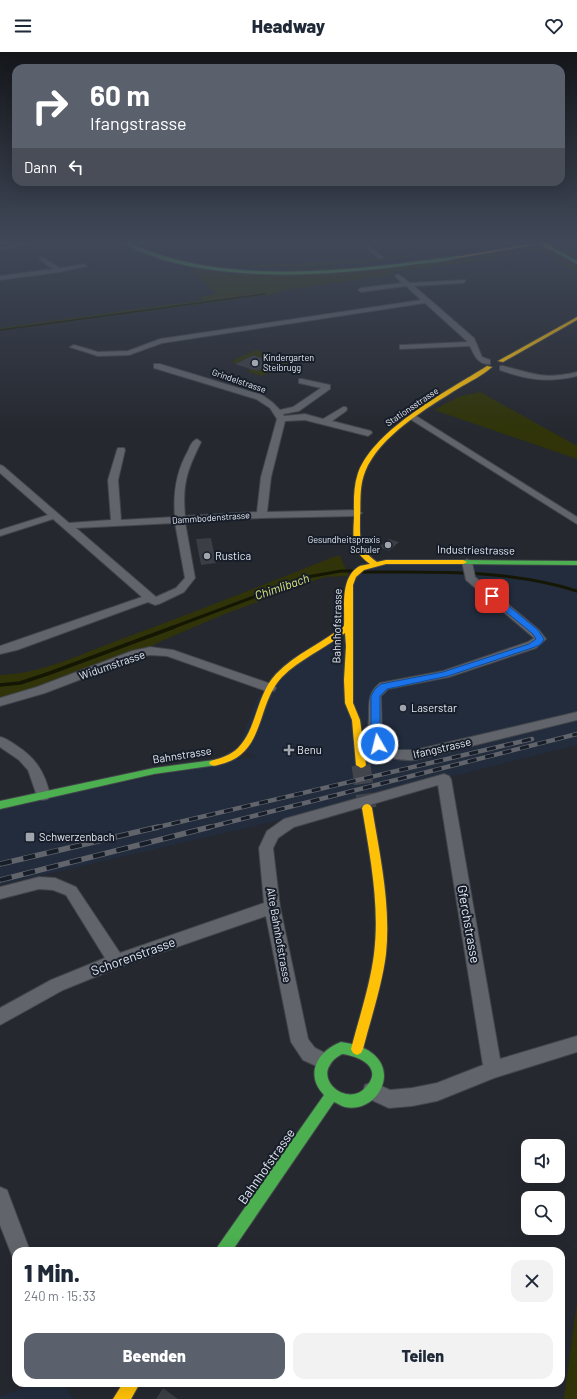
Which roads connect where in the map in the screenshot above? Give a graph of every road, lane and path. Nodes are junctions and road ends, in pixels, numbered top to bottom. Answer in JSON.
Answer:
{"nodes":[{"id":1,"x":395,"y":306,"type":"edge"},
{"id":2,"x":432,"y":306,"type":"edge"},
{"id":3,"x":577,"y":318,"type":"edge"},
{"id":4,"x":473,"y":344,"type":"junction"},
{"id":5,"x":74,"y":347,"type":"dead end"},
{"id":6,"x":403,"y":347,"type":"dead end"},
{"id":7,"x":488,"y":364,"type":"junction"},
{"id":8,"x":502,"y":364,"type":"junction"},
{"id":9,"x":157,"y":366,"type":"dead end"},
{"id":10,"x":577,"y":374,"type":"edge"},
{"id":11,"x":302,"y":381,"type":"dead end"},
{"id":12,"x":344,"y":409,"type":"dead end"},
{"id":13,"x":280,"y":416,"type":"junction"},
{"id":14,"x":413,"y":417,"type":"junction"},
{"id":15,"x":325,"y":422,"type":"junction"},
{"id":16,"x":368,"y":433,"type":"dead end"},
{"id":17,"x":197,"y":442,"type":"dead end"},
{"id":18,"x":121,"y":450,"type":"dead end"},
{"id":19,"x":0,"y":468,"type":"edge"},
{"id":20,"x":357,"y":513,"type":"junction"},
{"id":21,"x":262,"y":515,"type":"junction"},
{"id":22,"x":54,"y":516,"type":"junction"},
{"id":23,"x":180,"y":521,"type":"junction"},
{"id":24,"x":577,"y":521,"type":"edge"},
{"id":25,"x":116,"y":523,"type":"junction"},
{"id":26,"x":66,"y":526,"type":"junction"},
{"id":27,"x":0,"y":533,"type":"edge"},
{"id":28,"x":577,"y":563,"type":"edge"},
{"id":29,"x":374,"y":566,"type":"junction"},
{"id":30,"x":469,"y":570,"type":"junction"},
{"id":31,"x":152,"y":600,"type":"junction"},
{"id":32,"x":348,"y":627,"type":"junction"},
{"id":33,"x":359,"y":642,"type":"dead end"},
{"id":34,"x":337,"y":649,"type":"junction"},
{"id":35,"x":0,"y":650,"type":"edge"},
{"id":36,"x":359,"y":652,"type":"dead end"},
{"id":37,"x":348,"y":666,"type":"junction"},
{"id":38,"x":270,"y":688,"type":"junction"},
{"id":39,"x":0,"y":702,"type":"edge"},
{"id":40,"x":359,"y":704,"type":"dead end"},
{"id":41,"x":577,"y":716,"type":"edge"},
{"id":42,"x":356,"y":720,"type":"junction"},
{"id":43,"x":0,"y":741,"type":"edge"},
{"id":44,"x":361,"y":765,"type":"tunnel mouth"},
{"id":45,"x":444,"y":779,"type":"joint"},
{"id":46,"x":43,"y":795,"type":"junction"},
{"id":47,"x":0,"y":804,"type":"edge"},
{"id":48,"x":367,"y":808,"type":"tunnel mouth"},
{"id":49,"x":0,"y":893,"type":"edge"},
{"id":50,"x":272,"y":907,"type":"junction"},
{"id":51,"x":116,"y":961,"type":"junction"},
{"id":52,"x":0,"y":1018,"type":"edge"},
{"id":53,"x":577,"y":1044,"type":"edge"},
{"id":54,"x":357,"y":1049,"type":"junction"},
{"id":55,"x":323,"y":1061,"type":"junction"},
{"id":56,"x":494,"y":1070,"type":"junction"},
{"id":57,"x":372,"y":1091,"type":"junction"},
{"id":58,"x":331,"y":1095,"type":"junction"},
{"id":59,"x":0,"y":1197,"type":"edge"},
{"id":60,"x":19,"y":1247,"type":"edge"},
{"id":61,"x":226,"y":1247,"type":"edge"},
{"id":62,"x":129,"y":1387,"type":"edge"},
{"id":63,"x":121,"y":1399,"type":"edge"}],
"edges":[{"from":1,"to":5,"type":"street"},
{"from":2,"to":4,"type":"street"},
{"from":3,"to":8,"type":"main road"},
{"from":4,"to":6,"type":"street"},
{"from":4,"to":7,"type":"street"},
{"from":7,"to":8,"type":"main road"},
{"from":7,"to":14,"type":"main road","name":"Stationsstrasse"},
{"from":8,"to":10,"type":"street"},
{"from":9,"to":13,"type":"street","name":"Grindelstrasse"},
{"from":11,"to":13,"type":"street"},
{"from":12,"to":15,"type":"street"},
{"from":13,"to":15,"type":"street"},
{"from":13,"to":21,"type":"street"},
{"from":14,"to":20,"type":"main road","name":"Stationsstrasse"},
{"from":14,"to":24,"type":"street"},
{"from":15,"to":16,"type":"street"},
{"from":17,"to":23,"type":"street"},
{"from":18,"to":25,"type":"street"},
{"from":19,"to":22,"type":"street"},
{"from":20,"to":21,"type":"street","name":"Dammbodenstrasse"},
{"from":20,"to":29,"type":"main road","name":"Stationsstrasse"},
{"from":21,"to":23,"type":"street","name":"Dammbodenstrasse"},
{"from":22,"to":26,"type":"street"},
{"from":22,"to":27,"type":"street"},
{"from":23,"to":25,"type":"street","name":"Dammbodenstrasse"},
{"from":23,"to":31,"type":"street"},
{"from":25,"to":26,"type":"street","name":"Dammbodenstrasse"},
{"from":26,"to":31,"type":"street"},
{"from":28,"to":30,"type":"main road","name":"Industriestrasse"},
{"from":29,"to":30,"type":"main road","name":"Industriestrasse"},
{"from":29,"to":32,"type":"main road","name":"Bahnhofstrasse"},
{"from":30,"to":41,"type":"street","name":"Ifangstrasse"},
{"from":31,"to":35,"type":"street"},
{"from":32,"to":34,"type":"main road","name":"Bahnhofstrasse"},
{"from":32,"to":34,"type":"main road","name":"Bahnstrasse"},
{"from":33,"to":34,"type":"main road","name":"Bahnstrasse"},
{"from":34,"to":36,"type":"main road"},
{"from":34,"to":37,"type":"main road"},
{"from":34,"to":37,"type":"main road","name":"Bahnhofstrasse"},
{"from":34,"to":38,"type":"main road","name":"Bahnstrasse"},
{"from":37,"to":42,"type":"main road","name":"Bahnhofstrasse"},
{"from":38,"to":39,"type":"street","name":"Widumstrasse"},
{"from":38,"to":46,"type":"main road","name":"Bahnstrasse"},
{"from":40,"to":42,"type":"main road","name":"Bahnhofstrasse"},
{"from":42,"to":44,"type":"main road","name":"Bahnhofstrasse"},
{"from":43,"to":46,"type":"street"},
{"from":45,"to":50,"type":"street","name":"Alte Bahnhofstrasse"},
{"from":45,"to":56,"type":"street","name":"Gferchstrasse"},
{"from":46,"to":47,"type":"main road","name":"Bahnstrasse"},
{"from":48,"to":54,"type":"main road"},
{"from":49,"to":51,"type":"street"},
{"from":50,"to":51,"type":"street","name":"Schorenstrasse"},
{"from":50,"to":55,"type":"street","name":"Alte Bahnhofstrasse"},
{"from":51,"to":52,"type":"street","name":"Schorenstrasse"},
{"from":53,"to":56,"type":"street"},
{"from":54,"to":55,"type":"main road"},
{"from":54,"to":57,"type":"main road"},
{"from":55,"to":58,"type":"main road"},
{"from":56,"to":57,"type":"street"},
{"from":57,"to":58,"type":"main road"},
{"from":58,"to":61,"type":"main road","name":"Bahnhofstrasse"},
{"from":59,"to":60,"type":"street"},
{"from":62,"to":63,"type":"main road"}]}
